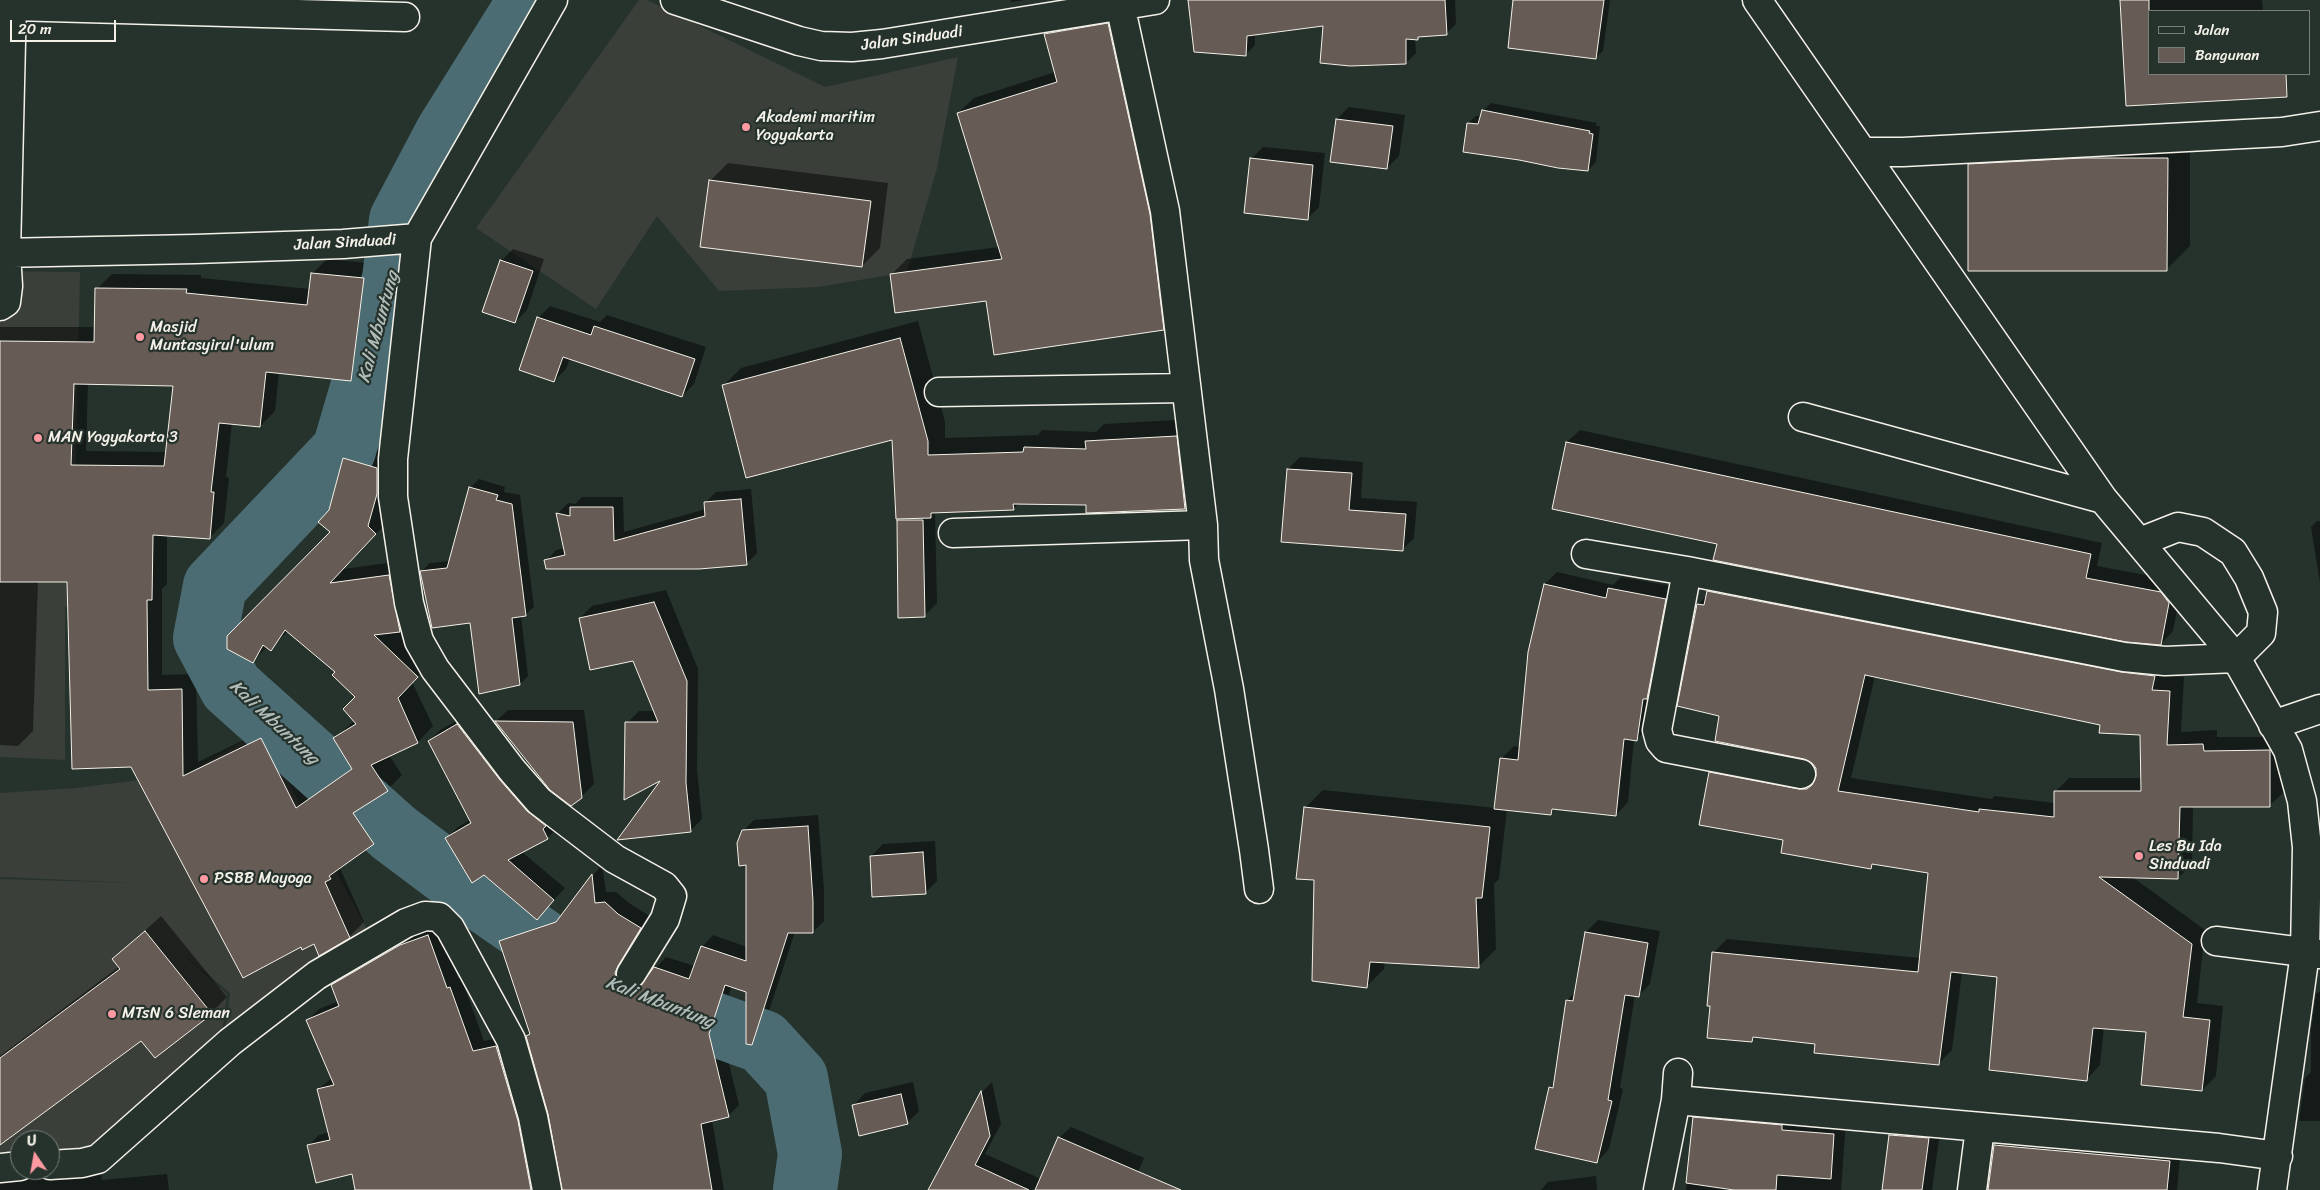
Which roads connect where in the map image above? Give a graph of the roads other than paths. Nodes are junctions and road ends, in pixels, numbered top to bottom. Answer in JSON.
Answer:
{"nodes":[{"id":1,"x":553,"y":0,"type":"edge"},
{"id":2,"x":675,"y":0,"type":"edge"},
{"id":3,"x":1154,"y":0,"type":"edge"},
{"id":4,"x":1757,"y":0,"type":"edge"},
{"id":5,"x":12,"y":3,"type":"edge"},
{"id":6,"x":62,"y":4,"type":"edge"},
{"id":7,"x":1119,"y":4,"type":"edge"},
{"id":8,"x":404,"y":17,"type":"dead end"},
{"id":9,"x":2320,"y":126,"type":"edge"},
{"id":10,"x":1863,"y":152,"type":"junction"},
{"id":11,"x":410,"y":239,"type":"junction"},
{"id":12,"x":3,"y":253,"type":"edge"},
{"id":13,"x":0,"y":306,"type":"edge"},
{"id":14,"x":1186,"y":388,"type":"junction"},
{"id":15,"x":939,"y":392,"type":"dead end"},
{"id":16,"x":1803,"y":417,"type":"dead end"},
{"id":17,"x":2103,"y":499,"type":"junction"},
{"id":18,"x":1203,"y":524,"type":"junction"},
{"id":19,"x":953,"y":533,"type":"dead end"},
{"id":20,"x":2140,"y":542,"type":"junction"},
{"id":21,"x":1586,"y":554,"type":"dead end"},
{"id":22,"x":1687,"y":571,"type":"junction"},
{"id":23,"x":2236,"y":658,"type":"junction"},
{"id":24,"x":2320,"y":709,"type":"edge"},
{"id":25,"x":2274,"y":725,"type":"junction"},
{"id":26,"x":1801,"y":774,"type":"dead end"},
{"id":27,"x":1258,"y":890,"type":"dead end"},
{"id":28,"x":2216,"y":941,"type":"dead end"},
{"id":29,"x":2312,"y":953,"type":"edge"},
{"id":30,"x":631,"y":974,"type":"dead end"},
{"id":31,"x":1678,"y":1073,"type":"dead end"},
{"id":32,"x":1676,"y":1100,"type":"junction"},
{"id":33,"x":1980,"y":1128,"type":"junction"},
{"id":34,"x":2278,"y":1156,"type":"junction"},
{"id":35,"x":60,"y":1164,"type":"edge"},
{"id":36,"x":547,"y":1190,"type":"edge"},
{"id":37,"x":1658,"y":1190,"type":"edge"},
{"id":38,"x":1972,"y":1190,"type":"edge"},
{"id":39,"x":2274,"y":1190,"type":"edge"}],
"edges":[{"from":1,"to":11,"type":"street","name":"Jalan Sinduadi"},
{"from":2,"to":7,"type":"street","name":"Jalan Sinduadi"},
{"from":3,"to":7,"type":"street","name":"Jalan Sinduadi"},
{"from":4,"to":10,"type":"street"},
{"from":5,"to":6,"type":"street"},
{"from":5,"to":12,"type":"street"},
{"from":6,"to":8,"type":"street"},
{"from":7,"to":14,"type":"street"},
{"from":9,"to":10,"type":"street"},
{"from":10,"to":17,"type":"street"},
{"from":11,"to":12,"type":"street","name":"Jalan Sinduadi"},
{"from":11,"to":30,"type":"street"},
{"from":12,"to":13,"type":"street"},
{"from":14,"to":15,"type":"street"},
{"from":14,"to":18,"type":"street"},
{"from":16,"to":17,"type":"street"},
{"from":17,"to":20,"type":"street"},
{"from":18,"to":19,"type":"street"},
{"from":18,"to":27,"type":"street"},
{"from":20,"to":23,"type":"street"},
{"from":20,"to":23,"type":"street"},
{"from":21,"to":22,"type":"street"},
{"from":22,"to":23,"type":"street"},
{"from":22,"to":26,"type":"street"},
{"from":23,"to":25,"type":"street"},
{"from":24,"to":25,"type":"street"},
{"from":25,"to":29,"type":"street"},
{"from":28,"to":29,"type":"street"},
{"from":29,"to":34,"type":"street"},
{"from":31,"to":32,"type":"street"},
{"from":32,"to":33,"type":"street"},
{"from":32,"to":37,"type":"street"},
{"from":33,"to":34,"type":"street"},
{"from":33,"to":38,"type":"street"},
{"from":34,"to":39,"type":"street"},
{"from":35,"to":36,"type":"street"}]}
